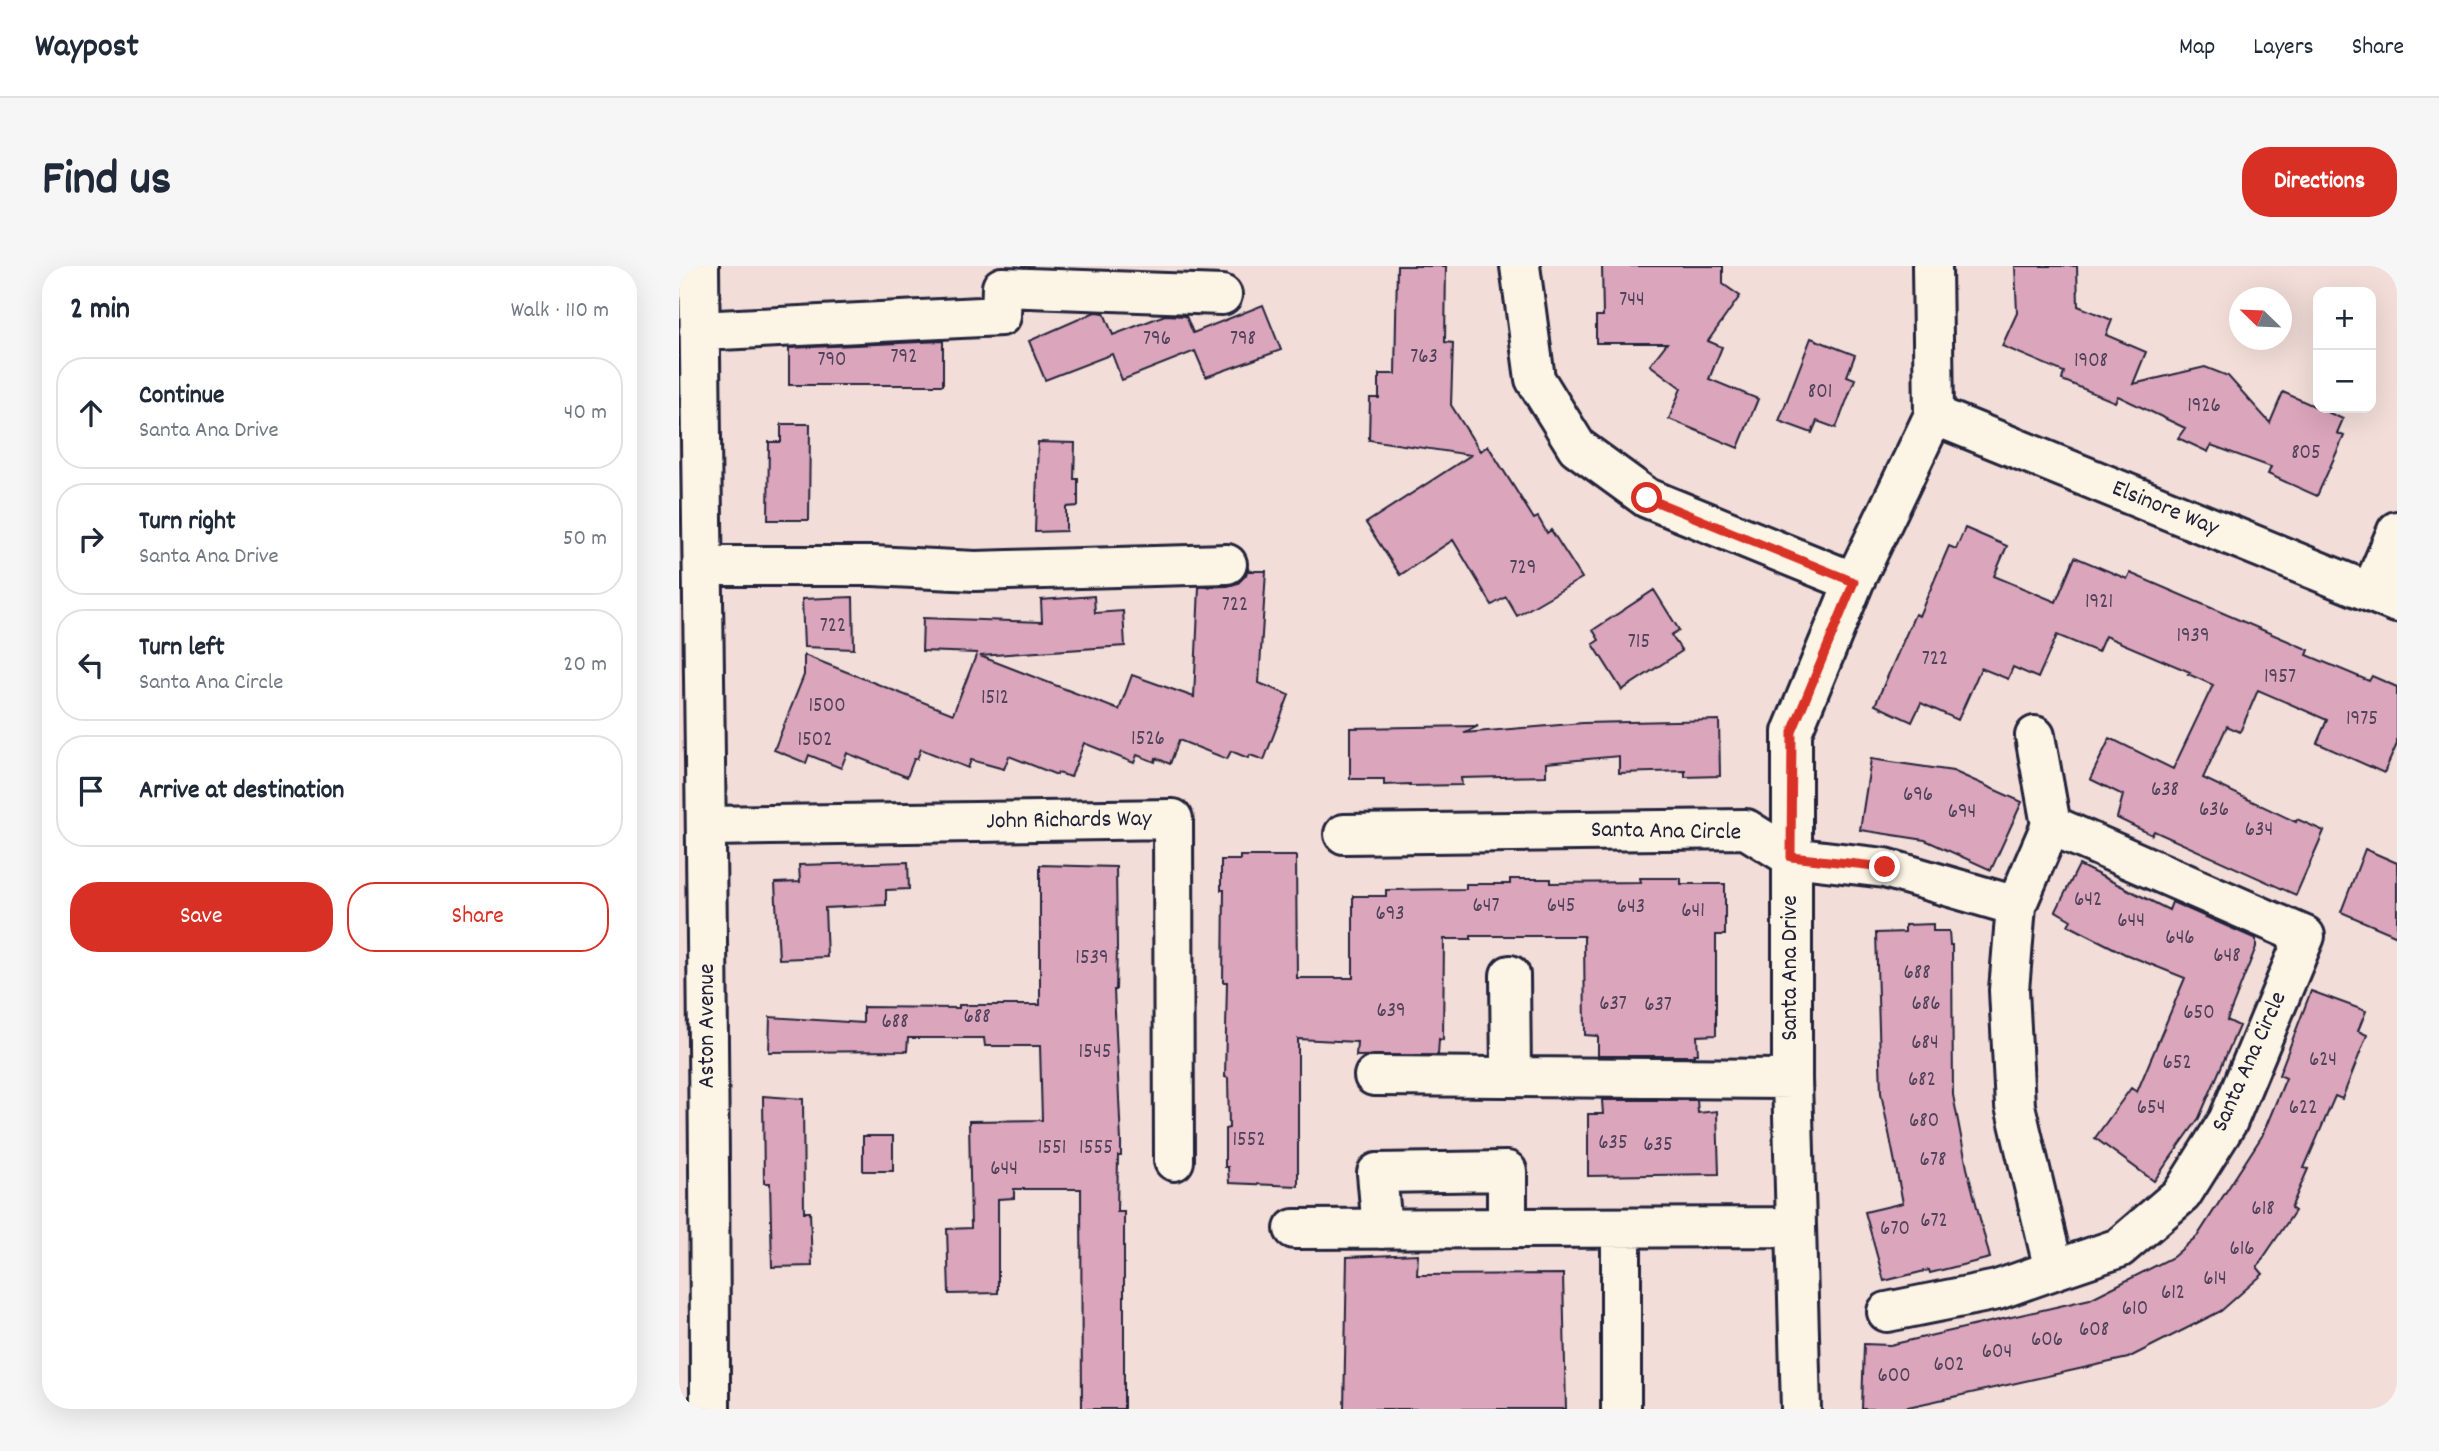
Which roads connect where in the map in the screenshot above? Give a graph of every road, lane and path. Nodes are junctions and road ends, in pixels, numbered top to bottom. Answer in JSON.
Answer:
{"nodes":[{"id":1,"x":699,"y":266,"type":"edge"},
{"id":2,"x":1520,"y":266,"type":"edge"},
{"id":3,"x":1931,"y":266,"type":"edge"},
{"id":4,"x":1222,"y":295,"type":"dead end"},
{"id":5,"x":699,"y":331,"type":"junction"},
{"id":6,"x":1934,"y":415,"type":"junction"},
{"id":7,"x":2397,"y":531,"type":"edge"},
{"id":8,"x":1227,"y":564,"type":"dead end"},
{"id":9,"x":703,"y":566,"type":"junction"},
{"id":10,"x":1854,"y":582,"type":"junction"},
{"id":11,"x":2384,"y":598,"type":"edge"},
{"id":12,"x":691,"y":678,"type":"edge"},
{"id":13,"x":2035,"y":736,"type":"dead end"},
{"id":14,"x":2051,"y":825,"type":"junction"},
{"id":15,"x":708,"y":826,"type":"junction"},
{"id":16,"x":1344,"y":834,"type":"dead end"},
{"id":17,"x":1791,"y":857,"type":"junction"},
{"id":18,"x":2016,"y":906,"type":"junction"},
{"id":19,"x":1510,"y":975,"type":"dead end"},
{"id":20,"x":1374,"y":1076,"type":"dead end"},
{"id":21,"x":1511,"y":1076,"type":"junction"},
{"id":22,"x":1792,"y":1079,"type":"junction"},
{"id":23,"x":694,"y":1080,"type":"edge"},
{"id":24,"x":1174,"y":1161,"type":"dead end"},
{"id":25,"x":1507,"y":1227,"type":"junction"},
{"id":26,"x":1795,"y":1227,"type":"junction"},
{"id":27,"x":1621,"y":1228,"type":"junction"},
{"id":28,"x":1294,"y":1229,"type":"dead end"},
{"id":29,"x":1383,"y":1229,"type":"junction"},
{"id":30,"x":2054,"y":1270,"type":"junction"},
{"id":31,"x":1887,"y":1312,"type":"dead end"},
{"id":32,"x":710,"y":1409,"type":"edge"},
{"id":33,"x":1621,"y":1409,"type":"edge"},
{"id":34,"x":1801,"y":1409,"type":"edge"}],
"edges":[{"from":1,"to":5,"type":"street","name":"Aston Avenue"},
{"from":2,"to":10,"type":"street"},
{"from":3,"to":6,"type":"street"},
{"from":4,"to":5,"type":"street"},
{"from":5,"to":9,"type":"street","name":"Aston Avenue"},
{"from":6,"to":10,"type":"street","name":"Santa Ana Drive"},
{"from":6,"to":11,"type":"street","name":"Elsinore Way"},
{"from":7,"to":11,"type":"street"},
{"from":8,"to":9,"type":"street"},
{"from":9,"to":12,"type":"street","name":"Aston Avenue"},
{"from":10,"to":17,"type":"street","name":"Santa Ana Drive"},
{"from":12,"to":15,"type":"street","name":"Aston Avenue"},
{"from":13,"to":14,"type":"street"},
{"from":14,"to":18,"type":"street"},
{"from":14,"to":30,"type":"street","name":"Santa Ana Circle"},
{"from":15,"to":23,"type":"street","name":"Aston Avenue"},
{"from":15,"to":24,"type":"street","name":"John Richards Way"},
{"from":16,"to":17,"type":"street","name":"Santa Ana Circle"},
{"from":17,"to":18,"type":"street","name":"Santa Ana Circle"},
{"from":17,"to":22,"type":"street","name":"Santa Ana Drive"},
{"from":18,"to":30,"type":"street"},
{"from":19,"to":21,"type":"street"},
{"from":20,"to":21,"type":"street"},
{"from":21,"to":22,"type":"street"},
{"from":22,"to":26,"type":"street","name":"Santa Ana Drive"},
{"from":23,"to":32,"type":"street","name":"Aston Avenue"},
{"from":25,"to":27,"type":"street"},
{"from":25,"to":29,"type":"street"},
{"from":25,"to":29,"type":"street"},
{"from":26,"to":27,"type":"street"},
{"from":26,"to":34,"type":"street","name":"Santa Ana Drive"},
{"from":27,"to":33,"type":"street"},
{"from":28,"to":29,"type":"street"},
{"from":30,"to":31,"type":"street"}]}
